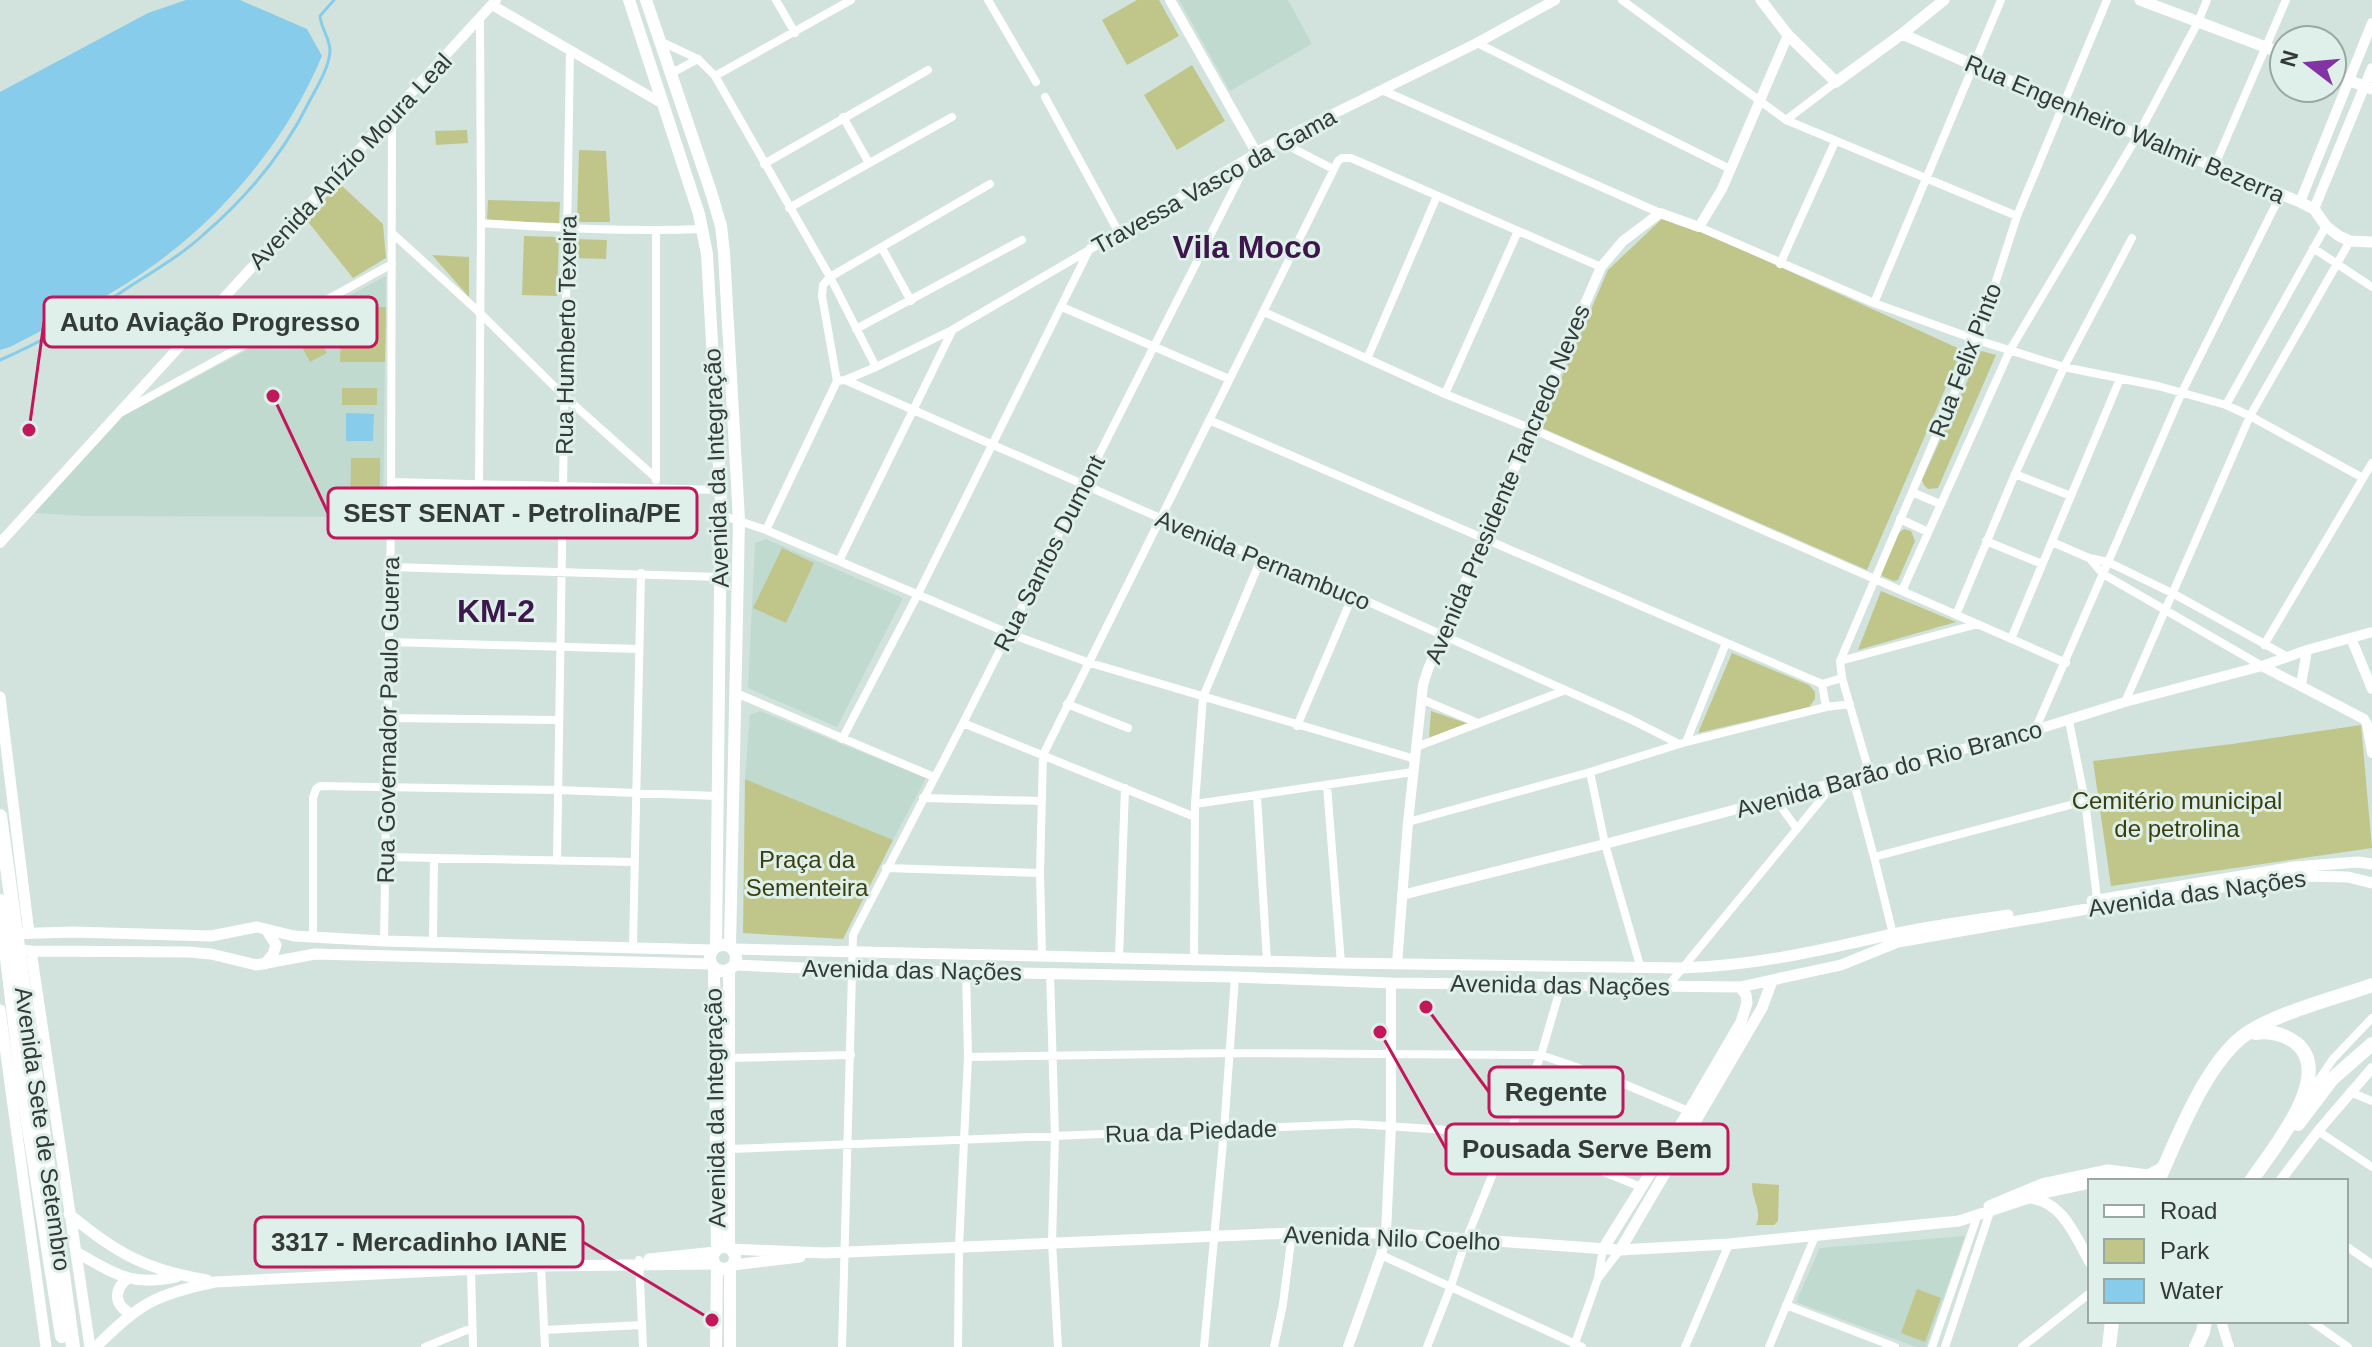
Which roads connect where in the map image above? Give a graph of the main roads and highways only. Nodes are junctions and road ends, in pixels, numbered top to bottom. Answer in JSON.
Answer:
{"nodes":[{"id":1,"x":629,"y":0,"type":"edge"},
{"id":2,"x":646,"y":0,"type":"edge"},
{"id":3,"x":1761,"y":0,"type":"edge"},
{"id":4,"x":1944,"y":0,"type":"edge"},
{"id":5,"x":2140,"y":0,"type":"edge"},
{"id":6,"x":1902,"y":34,"type":"junction"},
{"id":7,"x":2268,"y":47,"type":"edge"},
{"id":8,"x":2348,"y":81,"type":"edge"},
{"id":9,"x":2368,"y":88,"type":"edge"},
{"id":10,"x":702,"y":165,"type":"junction"},
{"id":11,"x":685,"y":171,"type":"junction"},
{"id":12,"x":711,"y":192,"type":"junction"},
{"id":13,"x":693,"y":199,"type":"junction"},
{"id":14,"x":2372,"y":242,"type":"edge"},
{"id":15,"x":0,"y":697,"type":"edge"},
{"id":16,"x":0,"y":816,"type":"edge"},
{"id":17,"x":2372,"y":864,"type":"edge"},
{"id":18,"x":2372,"y":883,"type":"edge"},
{"id":19,"x":0,"y":901,"type":"edge"},
{"id":20,"x":2098,"y":903,"type":"junction"},
{"id":21,"x":266,"y":929,"type":"junction"},
{"id":22,"x":29,"y":933,"type":"junction"},
{"id":23,"x":0,"y":934,"type":"edge"},
{"id":24,"x":0,"y":948,"type":"edge"},
{"id":25,"x":732,"y":948,"type":"junction"},
{"id":26,"x":31,"y":951,"type":"junction"},
{"id":27,"x":50,"y":952,"type":"junction"},
{"id":28,"x":713,"y":957,"type":"junction"},
{"id":29,"x":1301,"y":962,"type":"junction"},
{"id":30,"x":265,"y":964,"type":"junction"},
{"id":31,"x":1480,"y":966,"type":"junction"},
{"id":32,"x":732,"y":968,"type":"junction"},
{"id":33,"x":36,"y":977,"type":"junction"},
{"id":34,"x":1300,"y":979,"type":"junction"},
{"id":35,"x":1772,"y":981,"type":"junction"},
{"id":36,"x":1481,"y":983,"type":"junction"},
{"id":37,"x":2372,"y":985,"type":"edge"},
{"id":38,"x":1740,"y":987,"type":"junction"},
{"id":39,"x":0,"y":1010,"type":"edge"},
{"id":40,"x":2246,"y":1034,"type":"junction"},
{"id":41,"x":2372,"y":1044,"type":"edge"},
{"id":42,"x":1694,"y":1114,"type":"junction"},
{"id":43,"x":2168,"y":1159,"type":"junction"},
{"id":44,"x":2159,"y":1179,"type":"edge"},
{"id":45,"x":2252,"y":1179,"type":"edge"},
{"id":46,"x":2261,"y":1179,"type":"edge"},
{"id":47,"x":2088,"y":1183,"type":"edge"},
{"id":48,"x":2029,"y":1198,"type":"junction"},
{"id":49,"x":69,"y":1214,"type":"junction"},
{"id":50,"x":1959,"y":1221,"type":"junction"},
{"id":51,"x":59,"y":1239,"type":"junction"},
{"id":52,"x":1603,"y":1249,"type":"junction"},
{"id":53,"x":1620,"y":1250,"type":"junction"},
{"id":54,"x":76,"y":1252,"type":"junction"},
{"id":55,"x":723,"y":1258,"type":"junction"},
{"id":56,"x":2088,"y":1259,"type":"edge"},
{"id":57,"x":180,"y":1276,"type":"junction"},
{"id":58,"x":128,"y":1278,"type":"junction"},
{"id":59,"x":215,"y":1282,"type":"junction"},
{"id":60,"x":131,"y":1314,"type":"junction"},
{"id":61,"x":2111,"y":1323,"type":"edge"},
{"id":62,"x":46,"y":1347,"type":"edge"},
{"id":63,"x":64,"y":1347,"type":"edge"},
{"id":64,"x":73,"y":1347,"type":"edge"},
{"id":65,"x":93,"y":1347,"type":"edge"},
{"id":66,"x":716,"y":1347,"type":"edge"},
{"id":67,"x":730,"y":1347,"type":"edge"},
{"id":68,"x":2109,"y":1347,"type":"edge"},
{"id":69,"x":2117,"y":1347,"type":"edge"}],
"edges":[{"from":1,"to":11,"type":"main road","name":"Avenida da Integração"},
{"from":2,"to":10,"type":"main road","name":"Avenida da Integração"},
{"from":3,"to":6,"type":"main road"},
{"from":4,"to":6,"type":"main road"},
{"from":5,"to":7,"type":"main road"},
{"from":6,"to":14,"type":"main road","name":"Rua Engenheiro Walmir Bezerra"},
{"from":8,"to":9,"type":"main road"},
{"from":10,"to":11,"type":"main road"},
{"from":10,"to":12,"type":"main road","name":"Avenida da Integração"},
{"from":11,"to":13,"type":"main road","name":"Avenida da Integração"},
{"from":12,"to":13,"type":"main road"},
{"from":12,"to":25,"type":"main road","name":"Avenida da Integração"},
{"from":13,"to":28,"type":"main road","name":"Avenida da Integração"},
{"from":15,"to":22,"type":"main road"},
{"from":16,"to":51,"type":"highway","name":"Avenida Sete de Setembro"},
{"from":17,"to":20,"type":"main road","name":"Avenida das Nações"},
{"from":18,"to":20,"type":"main road","name":"Avenida das Nações"},
{"from":19,"to":63,"type":"highway","name":"Avenida Sete de Setembro"},
{"from":20,"to":31,"type":"main road","name":"Avenida das Nações"},
{"from":20,"to":35,"type":"main road","name":"Avenida das Nações"},
{"from":21,"to":22,"type":"main road"},
{"from":21,"to":28,"type":"main road"},
{"from":21,"to":30,"type":"main road"},
{"from":22,"to":23,"type":"main road"},
{"from":24,"to":26,"type":"main road"},
{"from":25,"to":28,"type":"main road"},
{"from":25,"to":29,"type":"main road","name":"Avenida das Nações"},
{"from":25,"to":32,"type":"main road"},
{"from":26,"to":27,"type":"main road"},
{"from":26,"to":33,"type":"main road","name":"Avenida Sete de Setembro"},
{"from":27,"to":30,"type":"main road"},
{"from":27,"to":33,"type":"main road"},
{"from":28,"to":30,"type":"main road"},
{"from":28,"to":32,"type":"main road"},
{"from":28,"to":55,"type":"main road","name":"Avenida da Integração"},
{"from":29,"to":31,"type":"main road","name":"Avenida das Nações"},
{"from":29,"to":34,"type":"main road"},
{"from":31,"to":36,"type":"main road"},
{"from":32,"to":34,"type":"main road","name":"Avenida das Nações"},
{"from":32,"to":55,"type":"main road","name":"Avenida da Integração"},
{"from":33,"to":49,"type":"main road","name":"Avenida Sete de Setembro"},
{"from":34,"to":36,"type":"main road","name":"Avenida das Nações"},
{"from":35,"to":38,"type":"main road","name":"Avenida das Nações"},
{"from":35,"to":42,"type":"main road"},
{"from":36,"to":38,"type":"main road","name":"Avenida das Nações"},
{"from":37,"to":40,"type":"highway"},
{"from":38,"to":42,"type":"main road"},
{"from":39,"to":62,"type":"main road","name":"Avenida Sete de Setembro"},
{"from":40,"to":43,"type":"highway"},
{"from":40,"to":45,"type":"highway"},
{"from":41,"to":46,"type":"highway"},
{"from":42,"to":52,"type":"main road"},
{"from":42,"to":53,"type":"main road"},
{"from":43,"to":44,"type":"highway"},
{"from":43,"to":50,"type":"main road","name":"Avenida Nilo Coelho"},
{"from":47,"to":48,"type":"main road","name":"Avenida Nilo Coelho"},
{"from":48,"to":50,"type":"main road","name":"Avenida Nilo Coelho"},
{"from":48,"to":56,"type":"main road"},
{"from":49,"to":54,"type":"main road","name":"Avenida Sete de Setembro"},
{"from":49,"to":57,"type":"main road"},
{"from":50,"to":53,"type":"main road","name":"Avenida Nilo Coelho"},
{"from":51,"to":54,"type":"highway"},
{"from":51,"to":64,"type":"highway","name":"Avenida Sete de Setembro"},
{"from":52,"to":53,"type":"main road","name":"Avenida Nilo Coelho"},
{"from":52,"to":55,"type":"main road","name":"Avenida Nilo Coelho"},
{"from":54,"to":58,"type":"main road"},
{"from":54,"to":65,"type":"main road","name":"Avenida Sete de Setembro"},
{"from":55,"to":59,"type":"main road","name":"Avenida Nilo Coelho"},
{"from":55,"to":66,"type":"main road","name":"Avenida da Integração"},
{"from":55,"to":67,"type":"main road","name":"Avenida da Integração"},
{"from":57,"to":58,"type":"main road"},
{"from":57,"to":59,"type":"main road"},
{"from":58,"to":60,"type":"main road"},
{"from":59,"to":60,"type":"main road"},
{"from":60,"to":65,"type":"main road"},
{"from":61,"to":68,"type":"highway"},
{"from":61,"to":69,"type":"highway"}]}
